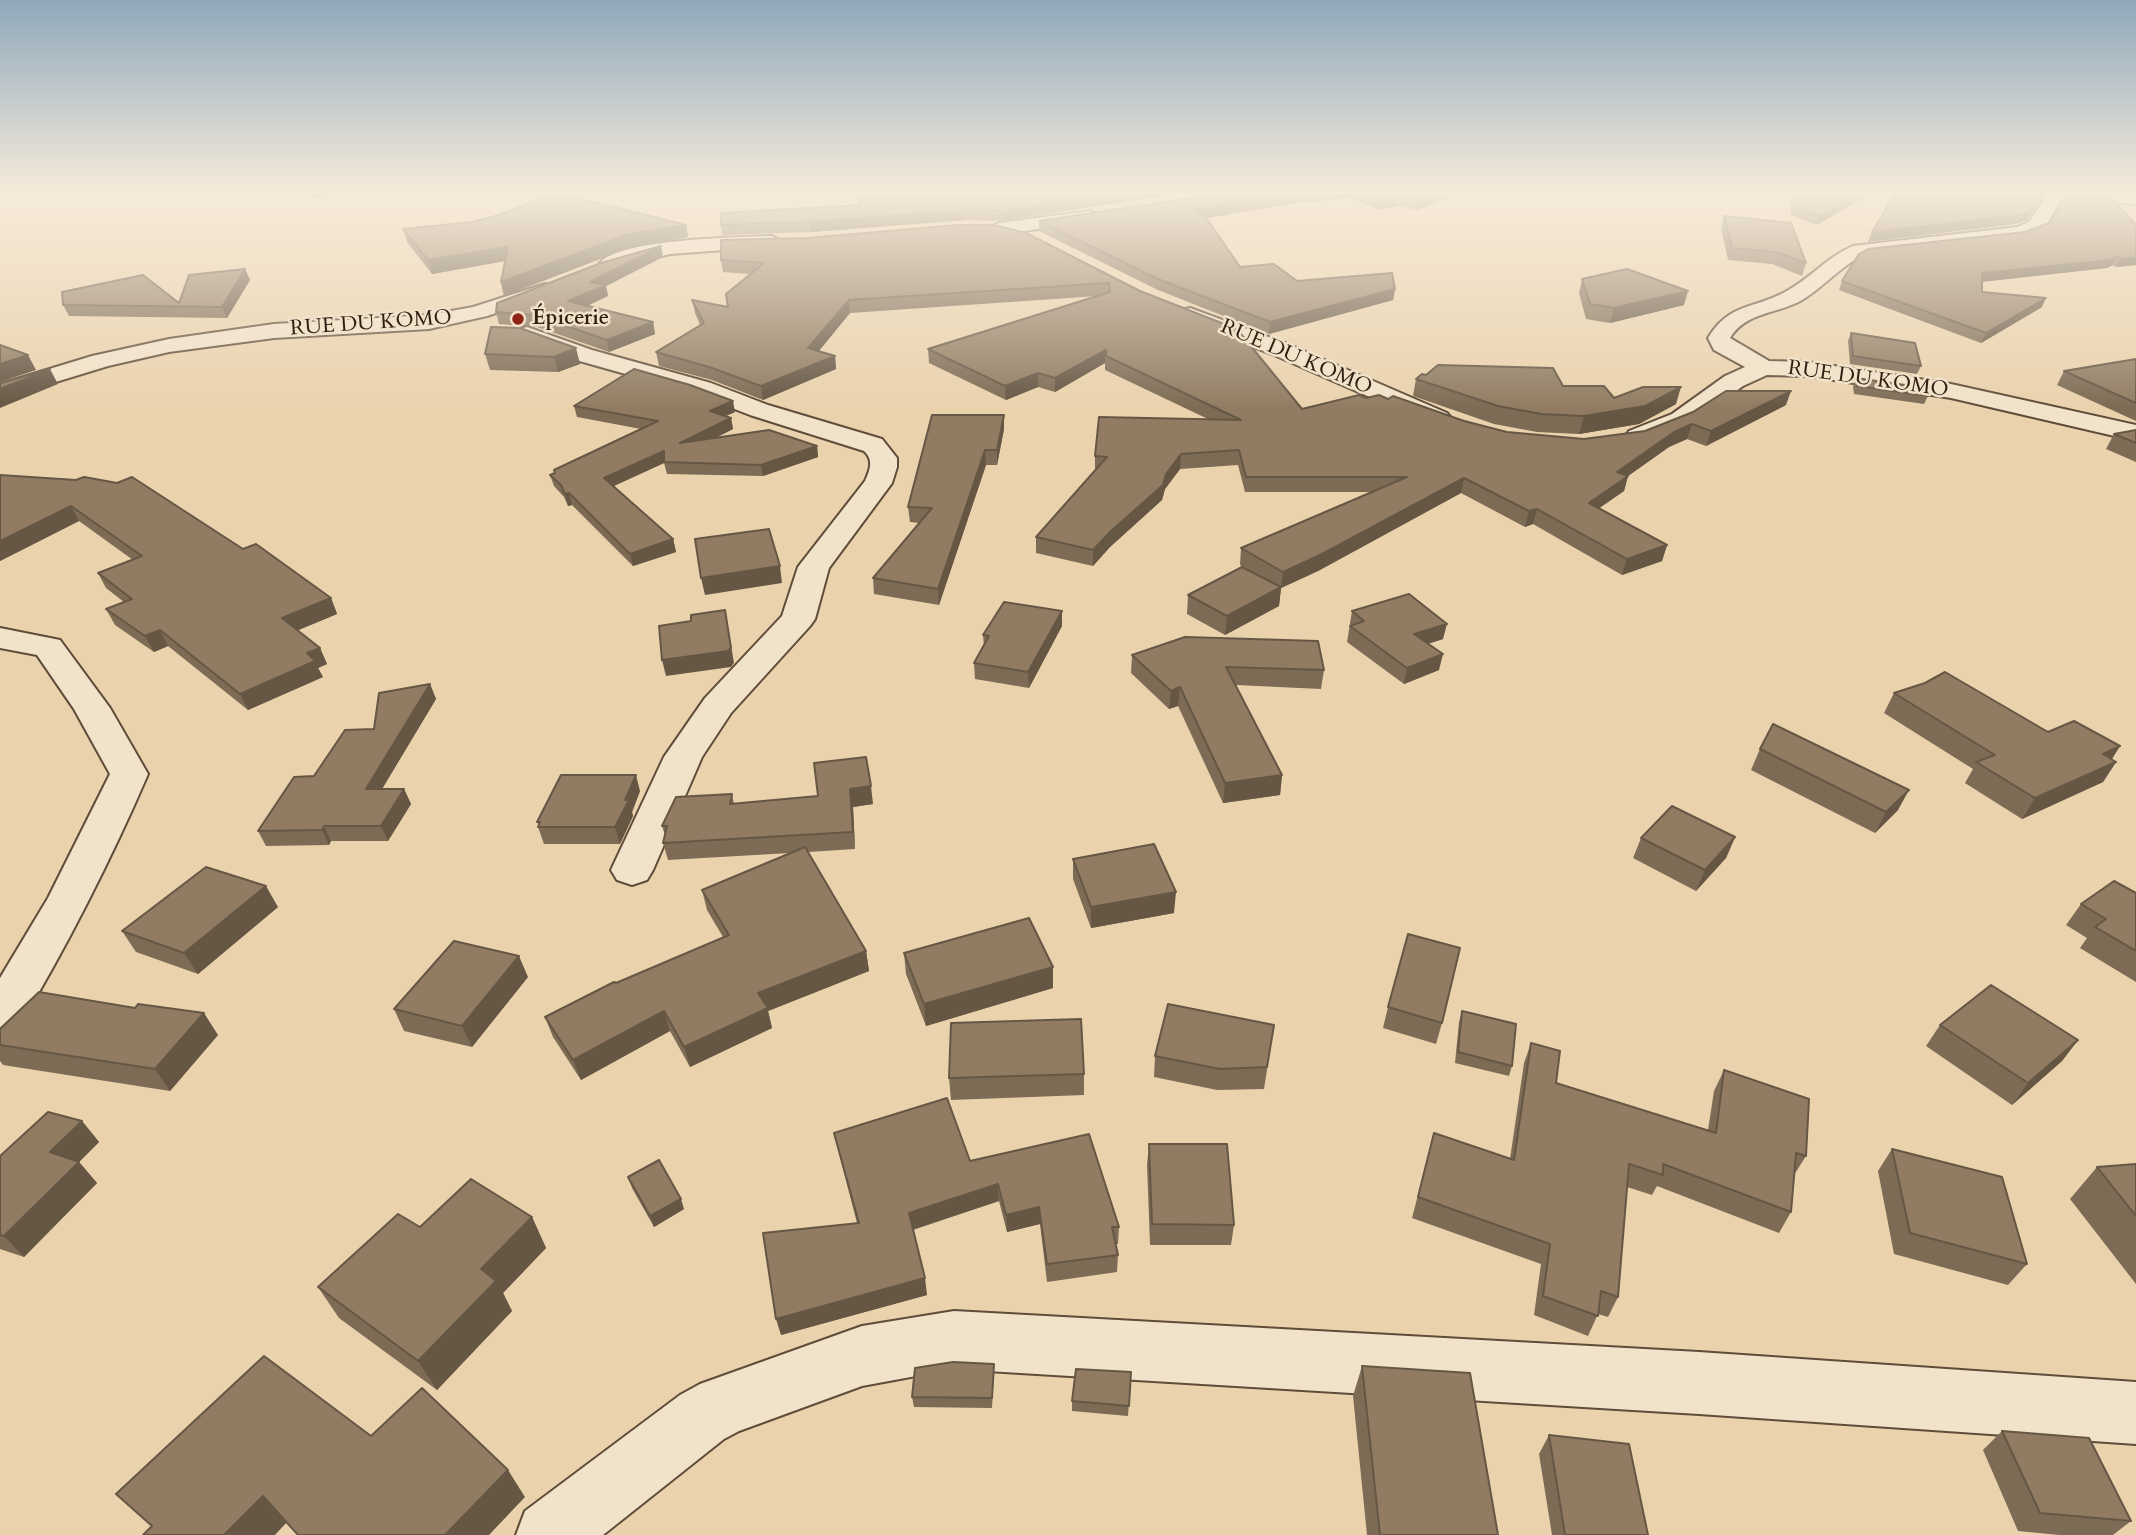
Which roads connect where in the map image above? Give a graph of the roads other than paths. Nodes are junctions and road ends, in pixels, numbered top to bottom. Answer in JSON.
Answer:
{"nodes":[{"id":1,"x":607,"y":265,"type":"edge"},
{"id":2,"x":1836,"y":265,"type":"edge"},
{"id":3,"x":1165,"y":304,"type":"edge"},
{"id":4,"x":413,"y":324,"type":"junction"},
{"id":5,"x":1764,"y":368,"type":"junction"},
{"id":6,"x":0,"y":392,"type":"edge"},
{"id":7,"x":1464,"y":427,"type":"edge"},
{"id":8,"x":2136,"y":433,"type":"edge"},
{"id":9,"x":1618,"y":442,"type":"edge"},
{"id":10,"x":0,"y":638,"type":"edge"},
{"id":11,"x":632,"y":870,"type":"dead end"},
{"id":12,"x":0,"y":1017,"type":"edge"},
{"id":13,"x":2136,"y":1413,"type":"edge"},
{"id":14,"x":549,"y":1535,"type":"edge"}],
"edges":[{"from":1,"to":4,"type":"street","name":"RUE DU KOMO"},
{"from":2,"to":5,"type":"street"},
{"from":3,"to":7,"type":"street","name":"RUE DU KOMO"},
{"from":4,"to":6,"type":"street","name":"RUE DU KOMO"},
{"from":4,"to":11,"type":"street"},
{"from":5,"to":8,"type":"street","name":"RUE DU KOMO"},
{"from":5,"to":9,"type":"street","name":"RUE DU KOMO"},
{"from":10,"to":12,"type":"street"},
{"from":13,"to":14,"type":"street"}]}
